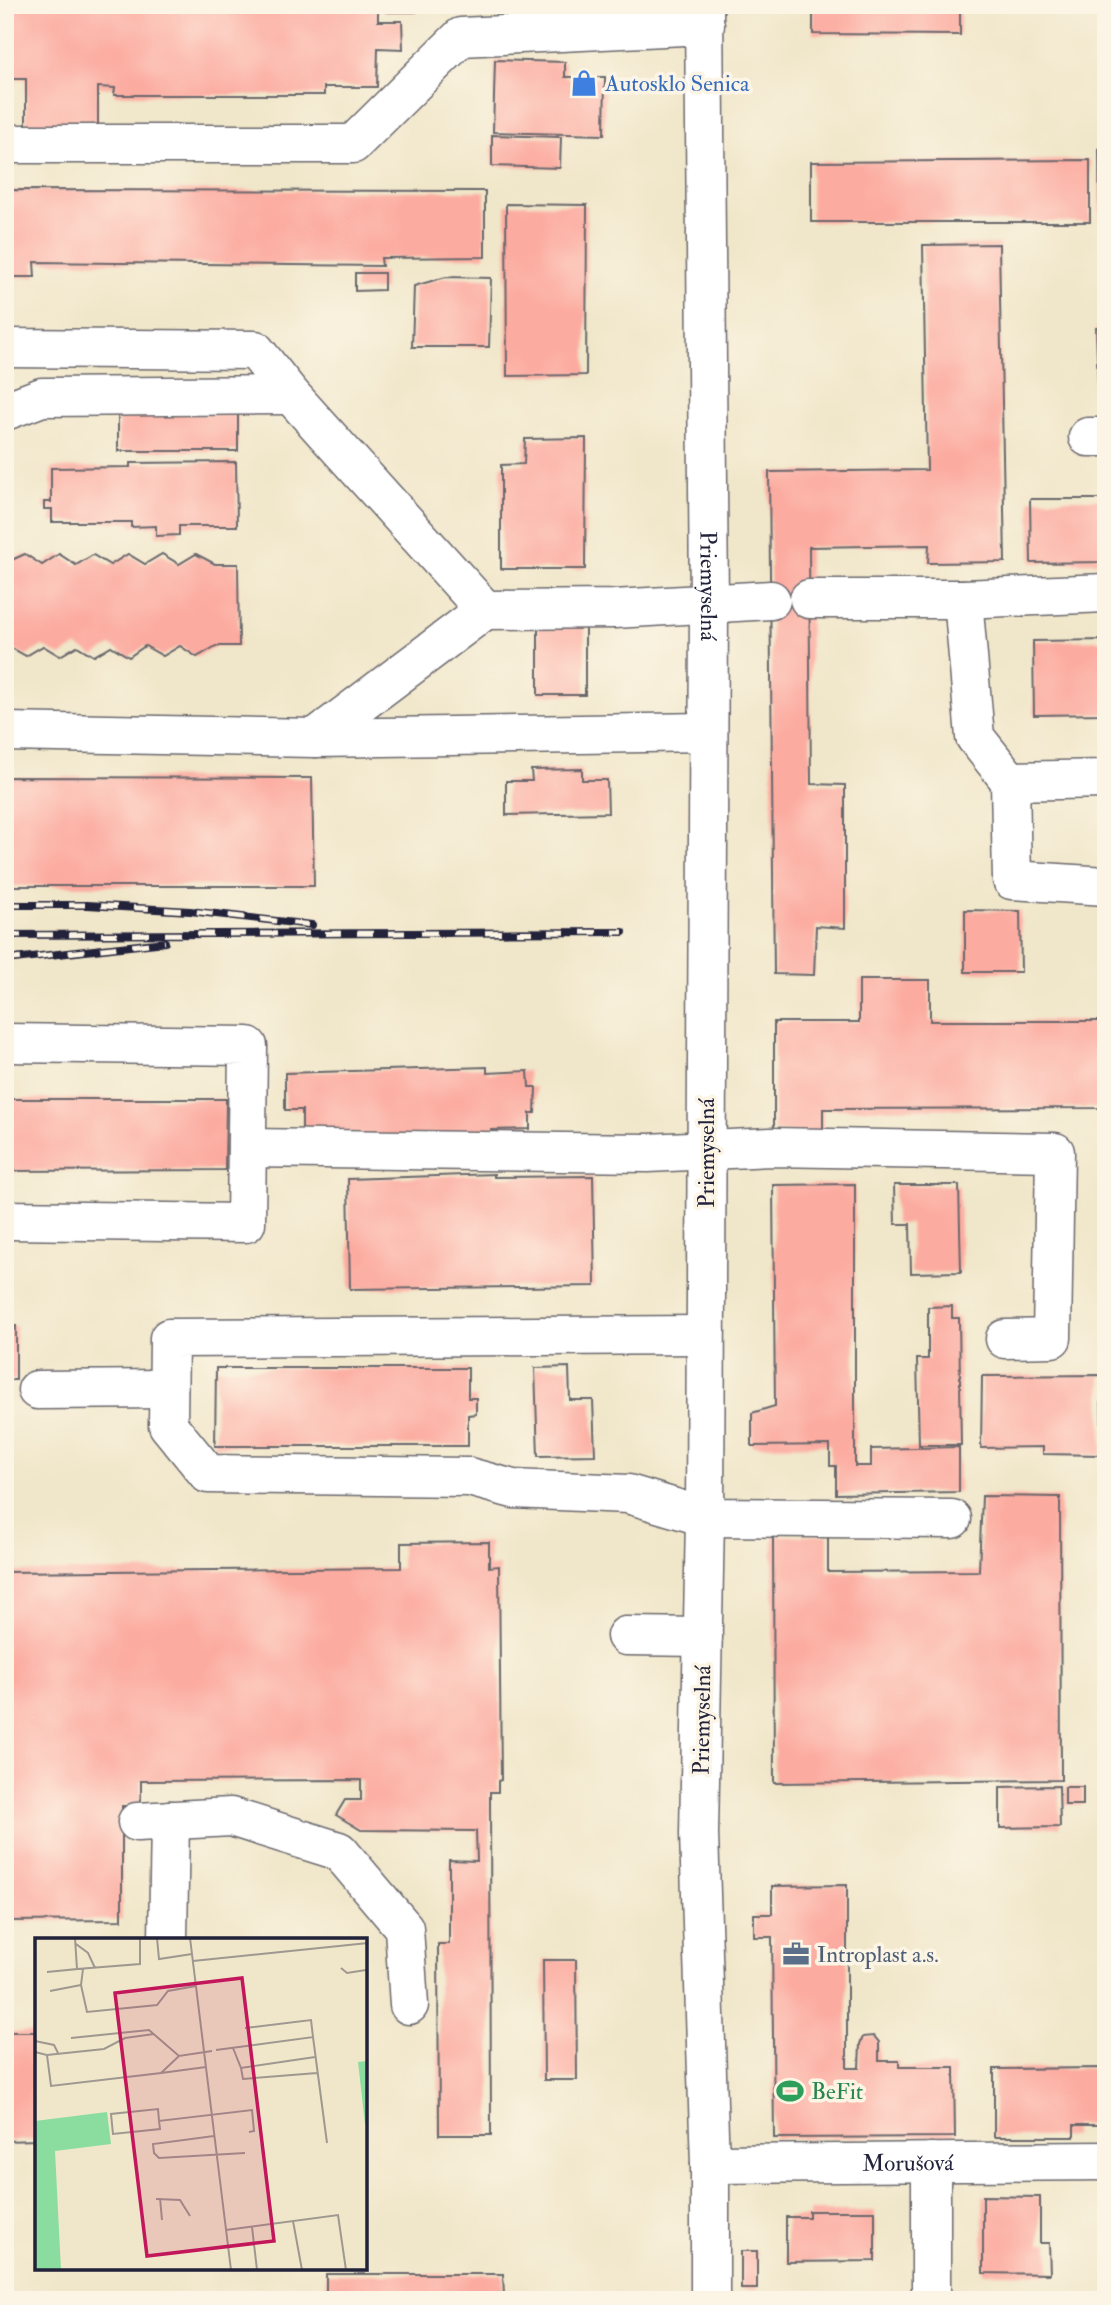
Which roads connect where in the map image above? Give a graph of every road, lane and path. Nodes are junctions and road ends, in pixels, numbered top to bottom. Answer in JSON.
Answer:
{"nodes":[{"id":1,"x":704,"y":15,"type":"edge"},
{"id":2,"x":5,"y":144,"type":"edge"},
{"id":3,"x":5,"y":348,"type":"edge"},
{"id":4,"x":291,"y":395,"type":"junction"},
{"id":5,"x":5,"y":411,"type":"edge"},
{"id":6,"x":1106,"y":593,"type":"edge"},
{"id":7,"x":810,"y":599,"type":"dead end"},
{"id":8,"x":963,"y":599,"type":"junction"},
{"id":9,"x":771,"y":600,"type":"dead end"},
{"id":10,"x":709,"y":604,"type":"junction"},
{"id":11,"x":485,"y":610,"type":"junction"},
{"id":12,"x":5,"y":732,"type":"edge"},
{"id":13,"x":708,"y":732,"type":"junction"},
{"id":14,"x":315,"y":738,"type":"junction"},
{"id":15,"x":1106,"y":779,"type":"edge"},
{"id":16,"x":1010,"y":781,"type":"junction"},
{"id":17,"x":1106,"y":886,"type":"edge"},
{"id":18,"x":5,"y":1043,"type":"edge"},
{"id":19,"x":247,"y":1148,"type":"junction"},
{"id":20,"x":706,"y":1150,"type":"junction"},
{"id":21,"x":5,"y":1220,"type":"edge"},
{"id":22,"x":705,"y":1335,"type":"junction"},
{"id":23,"x":1005,"y":1339,"type":"dead end"},
{"id":24,"x":168,"y":1389,"type":"junction"},
{"id":25,"x":37,"y":1390,"type":"dead end"},
{"id":26,"x":705,"y":1517,"type":"junction"},
{"id":27,"x":952,"y":1519,"type":"dead end"},
{"id":28,"x":626,"y":1636,"type":"dead end"},
{"id":29,"x":703,"y":1637,"type":"junction"},
{"id":30,"x":168,"y":1938,"type":"edge"},
{"id":31,"x":410,"y":2005,"type":"dead end"},
{"id":32,"x":1106,"y":2161,"type":"edge"},
{"id":33,"x":931,"y":2162,"type":"junction"},
{"id":34,"x":710,"y":2164,"type":"junction"},
{"id":35,"x":710,"y":2300,"type":"edge"},
{"id":36,"x":931,"y":2300,"type":"edge"}],
"edges":[{"from":1,"to":2,"type":"street"},
{"from":1,"to":10,"type":"street","name":"Priemyselná"},
{"from":3,"to":4,"type":"street"},
{"from":4,"to":5,"type":"street"},
{"from":4,"to":11,"type":"street"},
{"from":6,"to":8,"type":"street"},
{"from":7,"to":8,"type":"street"},
{"from":8,"to":16,"type":"street"},
{"from":9,"to":10,"type":"street"},
{"from":10,"to":11,"type":"street"},
{"from":10,"to":13,"type":"street","name":"Priemyselná"},
{"from":11,"to":14,"type":"street"},
{"from":12,"to":14,"type":"street"},
{"from":13,"to":14,"type":"street"},
{"from":13,"to":20,"type":"street","name":"Priemyselná"},
{"from":15,"to":16,"type":"street"},
{"from":16,"to":17,"type":"street"},
{"from":18,"to":19,"type":"street"},
{"from":19,"to":20,"type":"street"},
{"from":19,"to":21,"type":"street"},
{"from":20,"to":22,"type":"street","name":"Priemyselná"},
{"from":20,"to":23,"type":"street"},
{"from":22,"to":24,"type":"street"},
{"from":22,"to":26,"type":"street","name":"Priemyselná"},
{"from":24,"to":25,"type":"street"},
{"from":24,"to":26,"type":"street"},
{"from":26,"to":27,"type":"street"},
{"from":26,"to":29,"type":"street","name":"Priemyselná"},
{"from":28,"to":29,"type":"street"},
{"from":29,"to":34,"type":"street","name":"Priemyselná"},
{"from":30,"to":31,"type":"street"},
{"from":32,"to":33,"type":"street","name":"Morušová"},
{"from":33,"to":34,"type":"street","name":"Morušová"},
{"from":33,"to":36,"type":"street"},
{"from":34,"to":35,"type":"street","name":"Priemyselná"}]}
